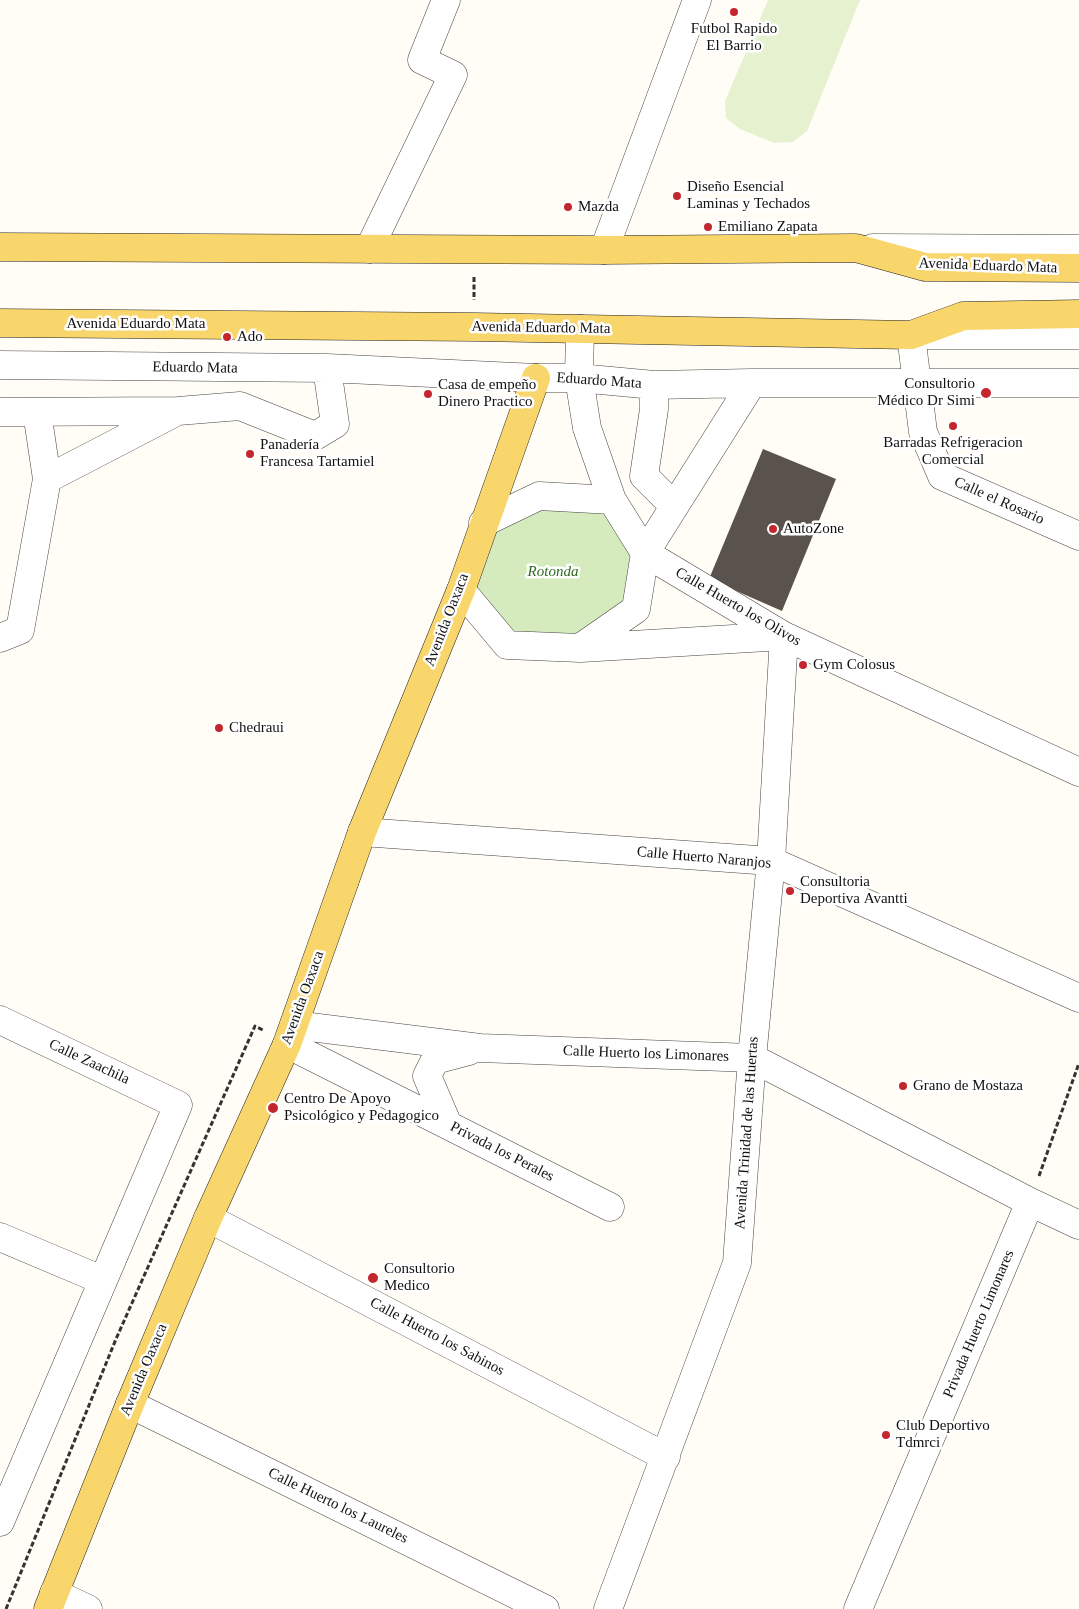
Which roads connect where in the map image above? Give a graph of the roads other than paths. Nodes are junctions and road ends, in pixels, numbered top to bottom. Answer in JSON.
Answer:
{"nodes":[{"id":1,"x":446,"y":0,"type":"edge"},
{"id":2,"x":697,"y":0,"type":"edge"},
{"id":3,"x":0,"y":247,"type":"edge"},
{"id":4,"x":856,"y":248,"type":"junction"},
{"id":5,"x":369,"y":249,"type":"junction"},
{"id":6,"x":1079,"y":249,"type":"edge"},
{"id":7,"x":604,"y":250,"type":"junction"},
{"id":8,"x":1079,"y":268,"type":"edge"},
{"id":9,"x":1079,"y":314,"type":"edge"},
{"id":10,"x":0,"y":323,"type":"edge"},
{"id":11,"x":580,"y":329,"type":"junction"},
{"id":12,"x":911,"y":335,"type":"junction"},
{"id":13,"x":1079,"y":335,"type":"edge"},
{"id":14,"x":0,"y":366,"type":"edge"},
{"id":15,"x":240,"y":368,"type":"junction"},
{"id":16,"x":327,"y":368,"type":"junction"},
{"id":17,"x":536,"y":378,"type":"junction"},
{"id":18,"x":580,"y":378,"type":"junction"},
{"id":19,"x":752,"y":382,"type":"junction"},
{"id":20,"x":918,"y":383,"type":"junction"},
{"id":21,"x":1079,"y":383,"type":"edge"},
{"id":22,"x":654,"y":385,"type":"junction"},
{"id":23,"x":240,"y":406,"type":"junction"},
{"id":24,"x":178,"y":411,"type":"junction"},
{"id":25,"x":0,"y":412,"type":"edge"},
{"id":26,"x":37,"y":412,"type":"junction"},
{"id":27,"x":47,"y":479,"type":"junction"},
{"id":28,"x":612,"y":500,"type":"junction"},
{"id":29,"x":674,"y":506,"type":"junction"},
{"id":30,"x":483,"y":523,"type":"junction"},
{"id":31,"x":1079,"y":536,"type":"edge"},
{"id":32,"x":645,"y":552,"type":"junction"},
{"id":33,"x":460,"y":590,"type":"junction"},
{"id":34,"x":784,"y":636,"type":"junction"},
{"id":35,"x":0,"y":638,"type":"edge"},
{"id":36,"x":580,"y":648,"type":"junction"},
{"id":37,"x":1079,"y":772,"type":"edge"},
{"id":38,"x":362,"y":832,"type":"junction"},
{"id":39,"x":770,"y":861,"type":"junction"},
{"id":40,"x":1079,"y":998,"type":"edge"},
{"id":41,"x":0,"y":1020,"type":"edge"},
{"id":42,"x":291,"y":1034,"type":"junction"},
{"id":43,"x":480,"y":1048,"type":"junction"},
{"id":44,"x":752,"y":1058,"type":"junction"},
{"id":45,"x":448,"y":1125,"type":"junction"},
{"id":46,"x":1030,"y":1202,"type":"junction"},
{"id":47,"x":610,"y":1207,"type":"dead end"},
{"id":48,"x":208,"y":1218,"type":"junction"},
{"id":49,"x":1079,"y":1225,"type":"edge"},
{"id":50,"x":0,"y":1237,"type":"edge"},
{"id":51,"x":102,"y":1280,"type":"junction"},
{"id":52,"x":130,"y":1404,"type":"junction"},
{"id":53,"x":666,"y":1457,"type":"junction"},
{"id":54,"x":9,"y":1473,"type":"edge"},
{"id":55,"x":0,"y":1522,"type":"edge"},
{"id":56,"x":51,"y":1601,"type":"edge"},
{"id":57,"x":88,"y":1609,"type":"edge"},
{"id":58,"x":545,"y":1609,"type":"edge"},
{"id":59,"x":608,"y":1609,"type":"edge"},
{"id":60,"x":858,"y":1609,"type":"edge"}],
"edges":[{"from":1,"to":5,"type":"street"},
{"from":2,"to":7,"type":"street"},
{"from":3,"to":5,"type":"main road","name":"Avenida Eduardo Mata"},
{"from":4,"to":6,"type":"street"},
{"from":4,"to":7,"type":"main road","name":"Avenida Eduardo Mata"},
{"from":4,"to":8,"type":"main road","name":"Avenida Eduardo Mata"},
{"from":5,"to":7,"type":"main road","name":"Avenida Eduardo Mata"},
{"from":9,"to":12,"type":"main road","name":"Avenida Eduardo Mata"},
{"from":10,"to":11,"type":"main road","name":"Avenida Eduardo Mata"},
{"from":11,"to":12,"type":"main road","name":"Avenida Eduardo Mata"},
{"from":11,"to":18,"type":"street","name":"Calle Huerto los Olivos"},
{"from":12,"to":13,"type":"street"},
{"from":12,"to":20,"type":"street","name":"Calle el Rosario"},
{"from":14,"to":15,"type":"street","name":"Eduardo Mata"},
{"from":15,"to":16,"type":"street","name":"Eduardo Mata"},
{"from":15,"to":23,"type":"street"},
{"from":16,"to":17,"type":"street","name":"Eduardo Mata"},
{"from":16,"to":23,"type":"street"},
{"from":17,"to":18,"type":"street","name":"Eduardo Mata"},
{"from":17,"to":30,"type":"main road","name":"Avenida Oaxaca"},
{"from":18,"to":22,"type":"street","name":"Eduardo Mata"},
{"from":18,"to":28,"type":"street","name":"Calle Huerto los Olivos"},
{"from":19,"to":20,"type":"street","name":"Eduardo Mata"},
{"from":19,"to":22,"type":"street","name":"Eduardo Mata"},
{"from":19,"to":29,"type":"street"},
{"from":20,"to":21,"type":"street","name":"Eduardo Mata"},
{"from":20,"to":31,"type":"street","name":"Calle el Rosario"},
{"from":22,"to":29,"type":"street"},
{"from":23,"to":24,"type":"street"},
{"from":24,"to":26,"type":"street"},
{"from":24,"to":27,"type":"street"},
{"from":25,"to":26,"type":"street"},
{"from":26,"to":27,"type":"street"},
{"from":27,"to":35,"type":"street"},
{"from":28,"to":30,"type":"street"},
{"from":28,"to":32,"type":"street","name":"Calle Huerto los Olivos"},
{"from":29,"to":32,"type":"street"},
{"from":30,"to":33,"type":"main road","name":"Avenida Oaxaca"},
{"from":32,"to":34,"type":"street","name":"Calle Huerto los Olivos"},
{"from":32,"to":36,"type":"street"},
{"from":33,"to":36,"type":"street"},
{"from":33,"to":38,"type":"main road","name":"Avenida Oaxaca"},
{"from":34,"to":36,"type":"street"},
{"from":34,"to":37,"type":"street","name":"Calle Huerto los Olivos"},
{"from":34,"to":39,"type":"street","name":"Avenida Trinidad de las Huertas"},
{"from":38,"to":39,"type":"street","name":"Calle Huerto Naranjos"},
{"from":38,"to":42,"type":"main road","name":"Avenida Oaxaca"},
{"from":39,"to":40,"type":"street","name":"Calle Huerto Naranjos"},
{"from":39,"to":44,"type":"street","name":"Avenida Trinidad de las Huertas"},
{"from":41,"to":51,"type":"street","name":"Calle Zaachila"},
{"from":42,"to":43,"type":"street","name":"Calle Huerto los Limonares"},
{"from":42,"to":45,"type":"street","name":"Privada los Perales"},
{"from":42,"to":48,"type":"main road","name":"Avenida Oaxaca"},
{"from":43,"to":44,"type":"street","name":"Calle Huerto los Limonares"},
{"from":43,"to":45,"type":"street"},
{"from":44,"to":46,"type":"street","name":"Calle Huerto los Limonares"},
{"from":44,"to":53,"type":"street","name":"Avenida Trinidad de las Huertas"},
{"from":45,"to":47,"type":"street","name":"Privada los Perales"},
{"from":46,"to":49,"type":"street","name":"Calle Huerto los Limonares"},
{"from":46,"to":60,"type":"street","name":"Privada Huerto Limonares"},
{"from":48,"to":52,"type":"main road","name":"Avenida Oaxaca"},
{"from":48,"to":53,"type":"street","name":"Calle Huerto los Sabinos"},
{"from":50,"to":51,"type":"street"},
{"from":51,"to":54,"type":"street"},
{"from":52,"to":56,"type":"main road","name":"Avenida Oaxaca"},
{"from":52,"to":58,"type":"street","name":"Calle Huerto los Laureles"},
{"from":53,"to":59,"type":"street","name":"Avenida Trinidad de las Huertas"},
{"from":54,"to":55,"type":"street"},
{"from":56,"to":57,"type":"street"}]}
